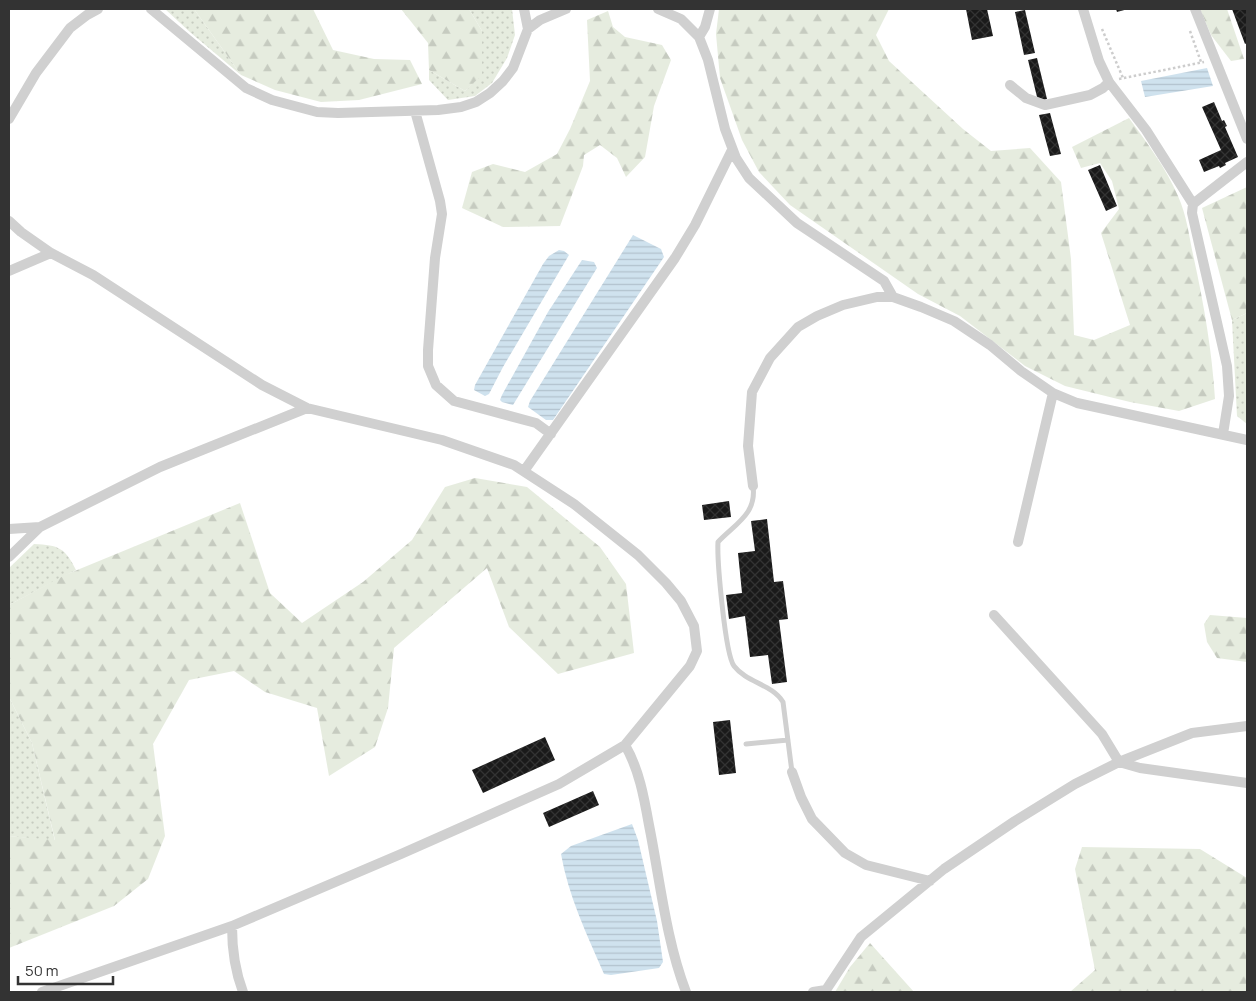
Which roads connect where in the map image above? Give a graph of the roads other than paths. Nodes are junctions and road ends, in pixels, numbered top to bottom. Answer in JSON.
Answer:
{"nodes":[{"id":1,"x":98,"y":9,"type":"edge"},
{"id":2,"x":151,"y":9,"type":"edge"},
{"id":3,"x":524,"y":9,"type":"edge"},
{"id":4,"x":566,"y":9,"type":"edge"},
{"id":5,"x":658,"y":9,"type":"edge"},
{"id":6,"x":710,"y":9,"type":"edge"},
{"id":7,"x":1083,"y":9,"type":"edge"},
{"id":8,"x":1195,"y":9,"type":"edge"},
{"id":9,"x":528,"y":28,"type":"junction"},
{"id":10,"x":699,"y":37,"type":"junction"},
{"id":11,"x":1109,"y":82,"type":"junction"},
{"id":12,"x":1010,"y":85,"type":"dead end"},
{"id":13,"x":415,"y":110,"type":"junction"},
{"id":14,"x":9,"y":119,"type":"edge"},
{"id":15,"x":1247,"y":139,"type":"edge"},
{"id":16,"x":732,"y":150,"type":"junction"},
{"id":17,"x":1247,"y":162,"type":"edge"},
{"id":18,"x":1193,"y":204,"type":"junction"},
{"id":19,"x":9,"y":220,"type":"edge"},
{"id":20,"x":51,"y":253,"type":"junction"},
{"id":21,"x":9,"y":271,"type":"edge"},
{"id":22,"x":894,"y":298,"type":"junction"},
{"id":23,"x":1053,"y":393,"type":"junction"},
{"id":24,"x":307,"y":408,"type":"junction"},
{"id":25,"x":551,"y":434,"type":"junction"},
{"id":26,"x":1223,"y":434,"type":"junction"},
{"id":27,"x":1247,"y":440,"type":"edge"},
{"id":28,"x":524,"y":472,"type":"junction"},
{"id":29,"x":753,"y":486,"type":"joint"},
{"id":30,"x":40,"y":527,"type":"junction"},
{"id":31,"x":9,"y":529,"type":"edge"},
{"id":32,"x":1018,"y":542,"type":"dead end"},
{"id":33,"x":9,"y":557,"type":"edge"},
{"id":34,"x":994,"y":615,"type":"dead end"},
{"id":35,"x":1247,"y":726,"type":"edge"},
{"id":36,"x":788,"y":740,"type":"junction"},
{"id":37,"x":746,"y":744,"type":"dead end"},
{"id":38,"x":625,"y":745,"type":"junction"},
{"id":39,"x":1119,"y":762,"type":"junction"},
{"id":40,"x":792,"y":772,"type":"joint"},
{"id":41,"x":1247,"y":783,"type":"edge"},
{"id":42,"x":930,"y":881,"type":"junction"},
{"id":43,"x":232,"y":926,"type":"junction"},
{"id":44,"x":827,"y":991,"type":"edge"},
{"id":45,"x":42,"y":992,"type":"edge"},
{"id":46,"x":243,"y":992,"type":"edge"},
{"id":47,"x":686,"y":992,"type":"edge"},
{"id":48,"x":813,"y":992,"type":"edge"}],
"edges":[{"from":1,"to":14,"type":"street"},
{"from":2,"to":13,"type":"street"},
{"from":3,"to":9,"type":"street"},
{"from":4,"to":9,"type":"street"},
{"from":5,"to":10,"type":"street"},
{"from":6,"to":10,"type":"street"},
{"from":7,"to":11,"type":"street"},
{"from":8,"to":15,"type":"street"},
{"from":9,"to":13,"type":"street"},
{"from":10,"to":16,"type":"street"},
{"from":11,"to":12,"type":"street"},
{"from":11,"to":18,"type":"street"},
{"from":13,"to":25,"type":"street"},
{"from":16,"to":22,"type":"street"},
{"from":16,"to":25,"type":"street"},
{"from":17,"to":18,"type":"street"},
{"from":18,"to":26,"type":"street"},
{"from":19,"to":20,"type":"street"},
{"from":20,"to":21,"type":"street"},
{"from":20,"to":24,"type":"street"},
{"from":22,"to":23,"type":"street"},
{"from":22,"to":29,"type":"street"},
{"from":23,"to":26,"type":"street"},
{"from":23,"to":32,"type":"street"},
{"from":24,"to":28,"type":"street"},
{"from":24,"to":30,"type":"street"},
{"from":25,"to":28,"type":"street"},
{"from":26,"to":27,"type":"street"},
{"from":28,"to":38,"type":"street"},
{"from":29,"to":36,"type":"lane"},
{"from":30,"to":31,"type":"street"},
{"from":30,"to":33,"type":"street"},
{"from":34,"to":39,"type":"street"},
{"from":35,"to":39,"type":"street"},
{"from":36,"to":37,"type":"lane"},
{"from":36,"to":40,"type":"lane"},
{"from":38,"to":43,"type":"street"},
{"from":38,"to":47,"type":"street"},
{"from":39,"to":41,"type":"street"},
{"from":39,"to":42,"type":"street"},
{"from":40,"to":42,"type":"street"},
{"from":42,"to":44,"type":"street"},
{"from":43,"to":45,"type":"street"},
{"from":43,"to":46,"type":"street"},
{"from":44,"to":48,"type":"street"}]}
